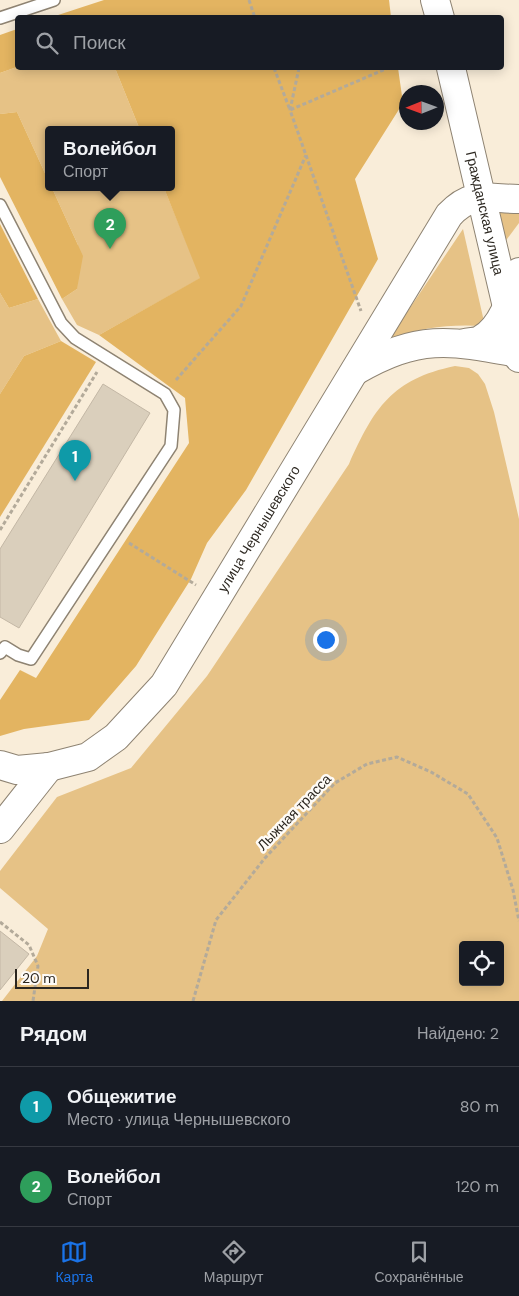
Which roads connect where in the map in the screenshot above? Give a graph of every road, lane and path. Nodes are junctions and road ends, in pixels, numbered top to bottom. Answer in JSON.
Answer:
{"nodes":[{"id":1,"x":54,"y":0,"type":"edge"},
{"id":2,"x":249,"y":0,"type":"edge"},
{"id":3,"x":436,"y":0,"type":"edge"},
{"id":4,"x":254,"y":15,"type":"edge"},
{"id":5,"x":439,"y":15,"type":"edge"},
{"id":6,"x":0,"y":18,"type":"edge"},
{"id":7,"x":275,"y":70,"type":"edge"},
{"id":8,"x":300,"y":70,"type":"edge"},
{"id":9,"x":383,"y":70,"type":"edge"},
{"id":10,"x":451,"y":70,"type":"edge"},
{"id":11,"x":290,"y":110,"type":"junction"},
{"id":12,"x":306,"y":155,"type":"junction"},
{"id":13,"x":473,"y":161,"type":"junction"},
{"id":14,"x":482,"y":197,"type":"junction"},
{"id":15,"x":519,"y":199,"type":"edge"},
{"id":16,"x":0,"y":205,"type":"edge"},
{"id":17,"x":449,"y":215,"type":"junction"},
{"id":18,"x":493,"y":244,"type":"junction"},
{"id":19,"x":519,"y":257,"type":"edge"},
{"id":20,"x":519,"y":272,"type":"edge"},
{"id":21,"x":507,"y":306,"type":"junction"},
{"id":22,"x":362,"y":315,"type":"dead end"},
{"id":23,"x":465,"y":343,"type":"junction"},
{"id":24,"x":518,"y":355,"type":"edge"},
{"id":25,"x":106,"y":357,"type":"junction"},
{"id":26,"x":355,"y":370,"type":"junction"},
{"id":27,"x":165,"y":394,"type":"junction"},
{"id":28,"x":0,"y":530,"type":"edge"},
{"id":29,"x":114,"y":534,"type":"junction"},
{"id":30,"x":200,"y":587,"type":"dead end"},
{"id":31,"x":0,"y":653,"type":"edge"},
{"id":32,"x":0,"y":765,"type":"edge"},
{"id":33,"x":49,"y":767,"type":"junction"},
{"id":34,"x":0,"y":829,"type":"edge"},
{"id":35,"x":519,"y":921,"type":"edge"},
{"id":36,"x":0,"y":922,"type":"edge"},
{"id":37,"x":33,"y":1001,"type":"edge"},
{"id":38,"x":193,"y":1001,"type":"edge"}],
"edges":[{"from":1,"to":6,"type":"lane"},
{"from":2,"to":4,"type":"path"},
{"from":3,"to":5,"type":"street"},
{"from":7,"to":11,"type":"path"},
{"from":8,"to":11,"type":"path"},
{"from":9,"to":11,"type":"path"},
{"from":10,"to":13,"type":"street","name":"Гражданская улица"},
{"from":11,"to":12,"type":"path"},
{"from":12,"to":22,"type":"path"},
{"from":12,"to":27,"type":"path"},
{"from":13,"to":14,"type":"street","name":"Гражданская улица"},
{"from":13,"to":17,"type":"street"},
{"from":14,"to":15,"type":"street"},
{"from":14,"to":17,"type":"street","name":"улица Чернышевского"},
{"from":14,"to":18,"type":"street","name":"Гражданская улица"},
{"from":16,"to":25,"type":"lane"},
{"from":17,"to":26,"type":"street","name":"улица Чернышевского"},
{"from":18,"to":19,"type":"street"},
{"from":18,"to":21,"type":"street","name":"Гражданская улица"},
{"from":20,"to":21,"type":"street"},
{"from":21,"to":23,"type":"street"},
{"from":21,"to":24,"type":"street","name":"Гражданская улица"},
{"from":23,"to":24,"type":"street"},
{"from":23,"to":26,"type":"street"},
{"from":25,"to":27,"type":"lane"},
{"from":25,"to":28,"type":"path"},
{"from":26,"to":33,"type":"street","name":"улица Чернышевского"},
{"from":27,"to":29,"type":"lane"},
{"from":29,"to":30,"type":"path"},
{"from":29,"to":31,"type":"lane"},
{"from":32,"to":33,"type":"street","name":"улица Чернышевского"},
{"from":33,"to":34,"type":"street"},
{"from":35,"to":38,"type":"path","name":"Лыжная трасса"},
{"from":36,"to":37,"type":"path"}]}
